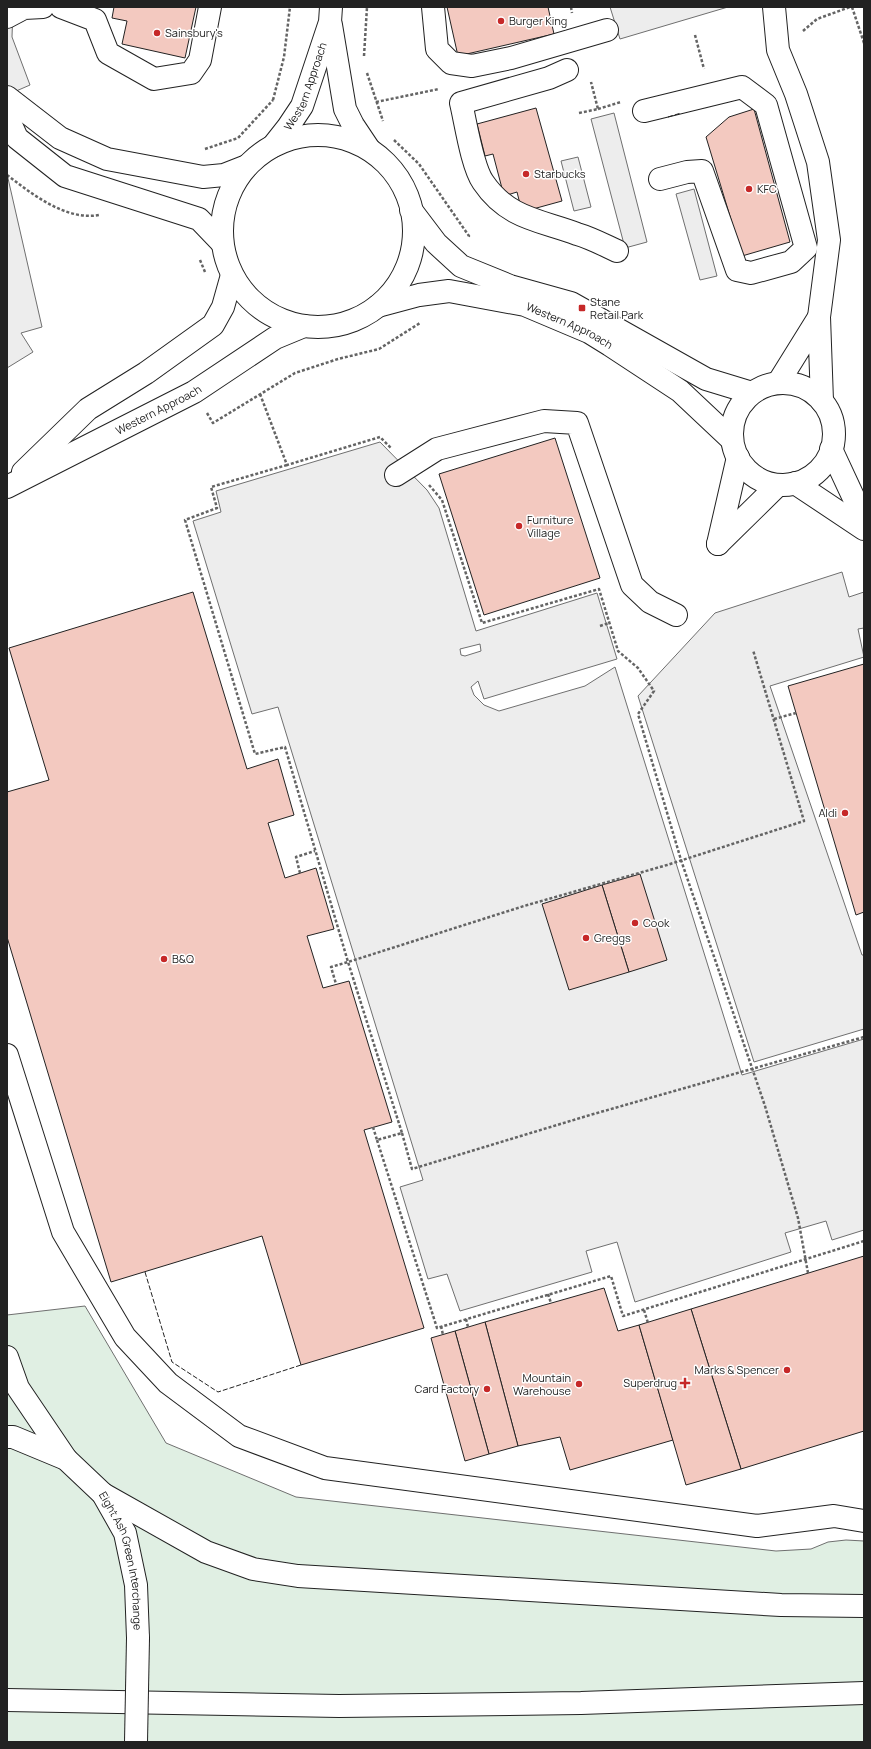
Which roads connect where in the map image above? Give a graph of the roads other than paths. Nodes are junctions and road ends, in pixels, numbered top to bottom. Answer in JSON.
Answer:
{"nodes":[{"id":1,"x":43,"y":7,"type":"edge"},
{"id":2,"x":61,"y":7,"type":"edge"},
{"id":3,"x":210,"y":7,"type":"edge"},
{"id":4,"x":433,"y":7,"type":"edge"},
{"id":5,"x":774,"y":7,"type":"edge"},
{"id":6,"x":331,"y":14,"type":"edge"},
{"id":7,"x":7,"y":17,"type":"edge"},
{"id":8,"x":607,"y":30,"type":"dead end"},
{"id":9,"x":567,"y":70,"type":"dead end"},
{"id":10,"x":7,"y":97,"type":"edge"},
{"id":11,"x":644,"y":111,"type":"dead end"},
{"id":12,"x":7,"y":116,"type":"edge"},
{"id":13,"x":273,"y":146,"type":"junction"},
{"id":14,"x":369,"y":149,"type":"junction"},
{"id":15,"x":247,"y":166,"type":"junction"},
{"id":16,"x":660,"y":179,"type":"dead end"},
{"id":17,"x":411,"y":210,"type":"junction"},
{"id":18,"x":222,"y":243,"type":"junction"},
{"id":19,"x":617,"y":251,"type":"dead end"},
{"id":20,"x":232,"y":275,"type":"junction"},
{"id":21,"x":378,"y":306,"type":"junction"},
{"id":22,"x":819,"y":317,"type":"junction"},
{"id":23,"x":304,"y":326,"type":"junction"},
{"id":24,"x":778,"y":383,"type":"junction"},
{"id":25,"x":752,"y":394,"type":"junction"},
{"id":26,"x":822,"y":401,"type":"junction"},
{"id":27,"x":734,"y":448,"type":"junction"},
{"id":28,"x":831,"y":449,"type":"junction"},
{"id":29,"x":403,"y":470,"type":"road end"},
{"id":30,"x":787,"y":484,"type":"junction"},
{"id":31,"x":7,"y":487,"type":"edge"},
{"id":32,"x":864,"y":520,"type":"edge"},
{"id":33,"x":864,"y":529,"type":"edge"},
{"id":34,"x":676,"y":615,"type":"dead end"},
{"id":35,"x":7,"y":1055,"type":"edge"},
{"id":36,"x":7,"y":1357,"type":"edge"},
{"id":37,"x":7,"y":1436,"type":"edge"},
{"id":38,"x":66,"y":1459,"type":"junction"},
{"id":39,"x":103,"y":1494,"type":"junction"},
{"id":40,"x":864,"y":1521,"type":"edge"},
{"id":41,"x":864,"y":1606,"type":"edge"},
{"id":42,"x":864,"y":1693,"type":"edge"},
{"id":43,"x":7,"y":1700,"type":"edge"},
{"id":44,"x":136,"y":1742,"type":"edge"}],
"edges":[{"from":1,"to":7,"type":"main road"},
{"from":2,"to":3,"type":"main road"},
{"from":4,"to":8,"type":"main road"},
{"from":5,"to":22,"type":"main road"},
{"from":6,"to":13,"type":"main road","name":"Western Approach"},
{"from":6,"to":14,"type":"main road","name":"Western Approach"},
{"from":9,"to":19,"type":"main road"},
{"from":10,"to":15,"type":"main road"},
{"from":11,"to":16,"type":"main road"},
{"from":12,"to":18,"type":"main road"},
{"from":13,"to":14,"type":"main road"},
{"from":13,"to":15,"type":"main road"},
{"from":14,"to":17,"type":"main road"},
{"from":15,"to":18,"type":"main road"},
{"from":17,"to":21,"type":"main road"},
{"from":17,"to":25,"type":"main road","name":"Western Approach"},
{"from":18,"to":20,"type":"main road"},
{"from":20,"to":23,"type":"main road"},
{"from":20,"to":31,"type":"main road","name":"Western Approach"},
{"from":21,"to":23,"type":"main road"},
{"from":21,"to":27,"type":"main road","name":"Western Approach"},
{"from":22,"to":24,"type":"main road"},
{"from":22,"to":26,"type":"main road"},
{"from":23,"to":31,"type":"main road","name":"Western Approach"},
{"from":24,"to":25,"type":"main road"},
{"from":24,"to":26,"type":"main road"},
{"from":25,"to":27,"type":"main road"},
{"from":26,"to":28,"type":"main road"},
{"from":27,"to":30,"type":"main road","name":"Western Approach"},
{"from":27,"to":30,"type":"main road"},
{"from":28,"to":30,"type":"main road"},
{"from":28,"to":32,"type":"main road"},
{"from":29,"to":34,"type":"main road"},
{"from":30,"to":33,"type":"main road","name":"Western Approach"},
{"from":35,"to":40,"type":"main road"},
{"from":36,"to":38,"type":"main road"},
{"from":37,"to":38,"type":"main road","name":"Eight Ash Green Interchange"},
{"from":38,"to":39,"type":"main road","name":"Eight Ash Green Interchange"},
{"from":39,"to":41,"type":"main road"},
{"from":39,"to":44,"type":"main road","name":"Eight Ash Green Interchange","bridge":true},
{"from":42,"to":43,"type":"main road"}]}
